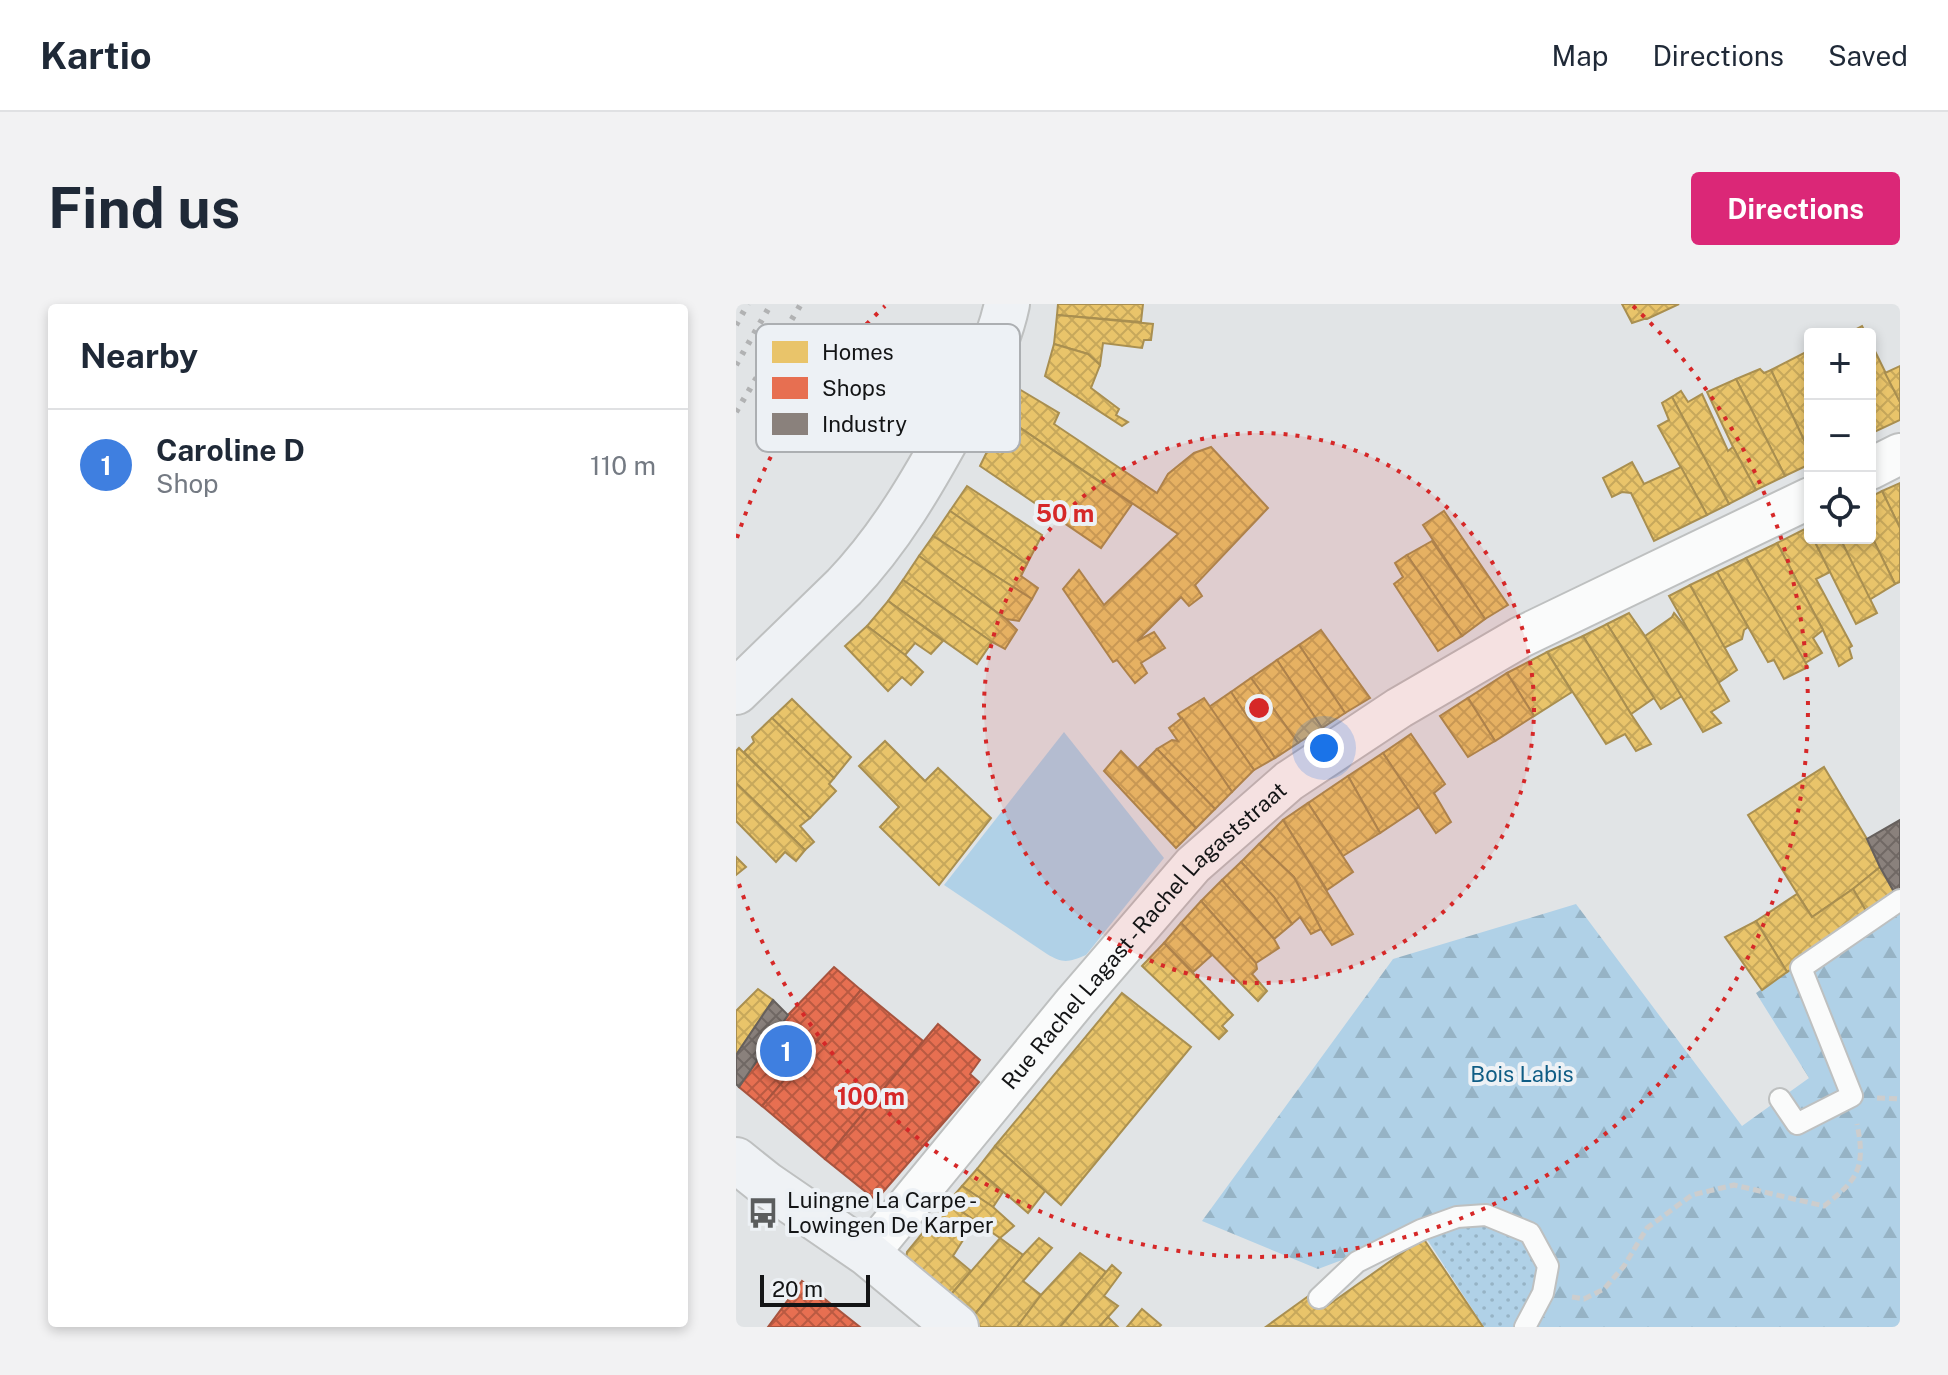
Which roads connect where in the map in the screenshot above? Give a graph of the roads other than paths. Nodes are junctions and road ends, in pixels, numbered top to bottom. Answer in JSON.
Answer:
{"nodes":[{"id":1,"x":1007,"y":304,"type":"edge"},
{"id":2,"x":1001,"y":324,"type":"edge"},
{"id":3,"x":940,"y":452,"type":"edge"},
{"id":4,"x":1900,"y":454,"type":"edge"},
{"id":5,"x":1876,"y":466,"type":"edge"},
{"id":6,"x":1804,"y":501,"type":"edge"},
{"id":7,"x":736,"y":692,"type":"edge"},
{"id":8,"x":1900,"y":900,"type":"edge"},
{"id":9,"x":1780,"y":1099,"type":"dead end"},
{"id":10,"x":736,"y":1160,"type":"edge"},
{"id":11,"x":868,"y":1254,"type":"junction"},
{"id":12,"x":1319,"y":1298,"type":"dead end"},
{"id":13,"x":956,"y":1327,"type":"edge"},
{"id":14,"x":1525,"y":1327,"type":"edge"}],
"edges":[{"from":1,"to":2,"type":"street"},
{"from":3,"to":7,"type":"street"},
{"from":4,"to":5,"type":"street"},
{"from":6,"to":11,"type":"street","name":"Rue Rachel Lagast - Rachel Lagaststraat"},
{"from":8,"to":9,"type":"lane"},
{"from":10,"to":11,"type":"street"},
{"from":11,"to":13,"type":"street"},
{"from":12,"to":14,"type":"lane"}]}
